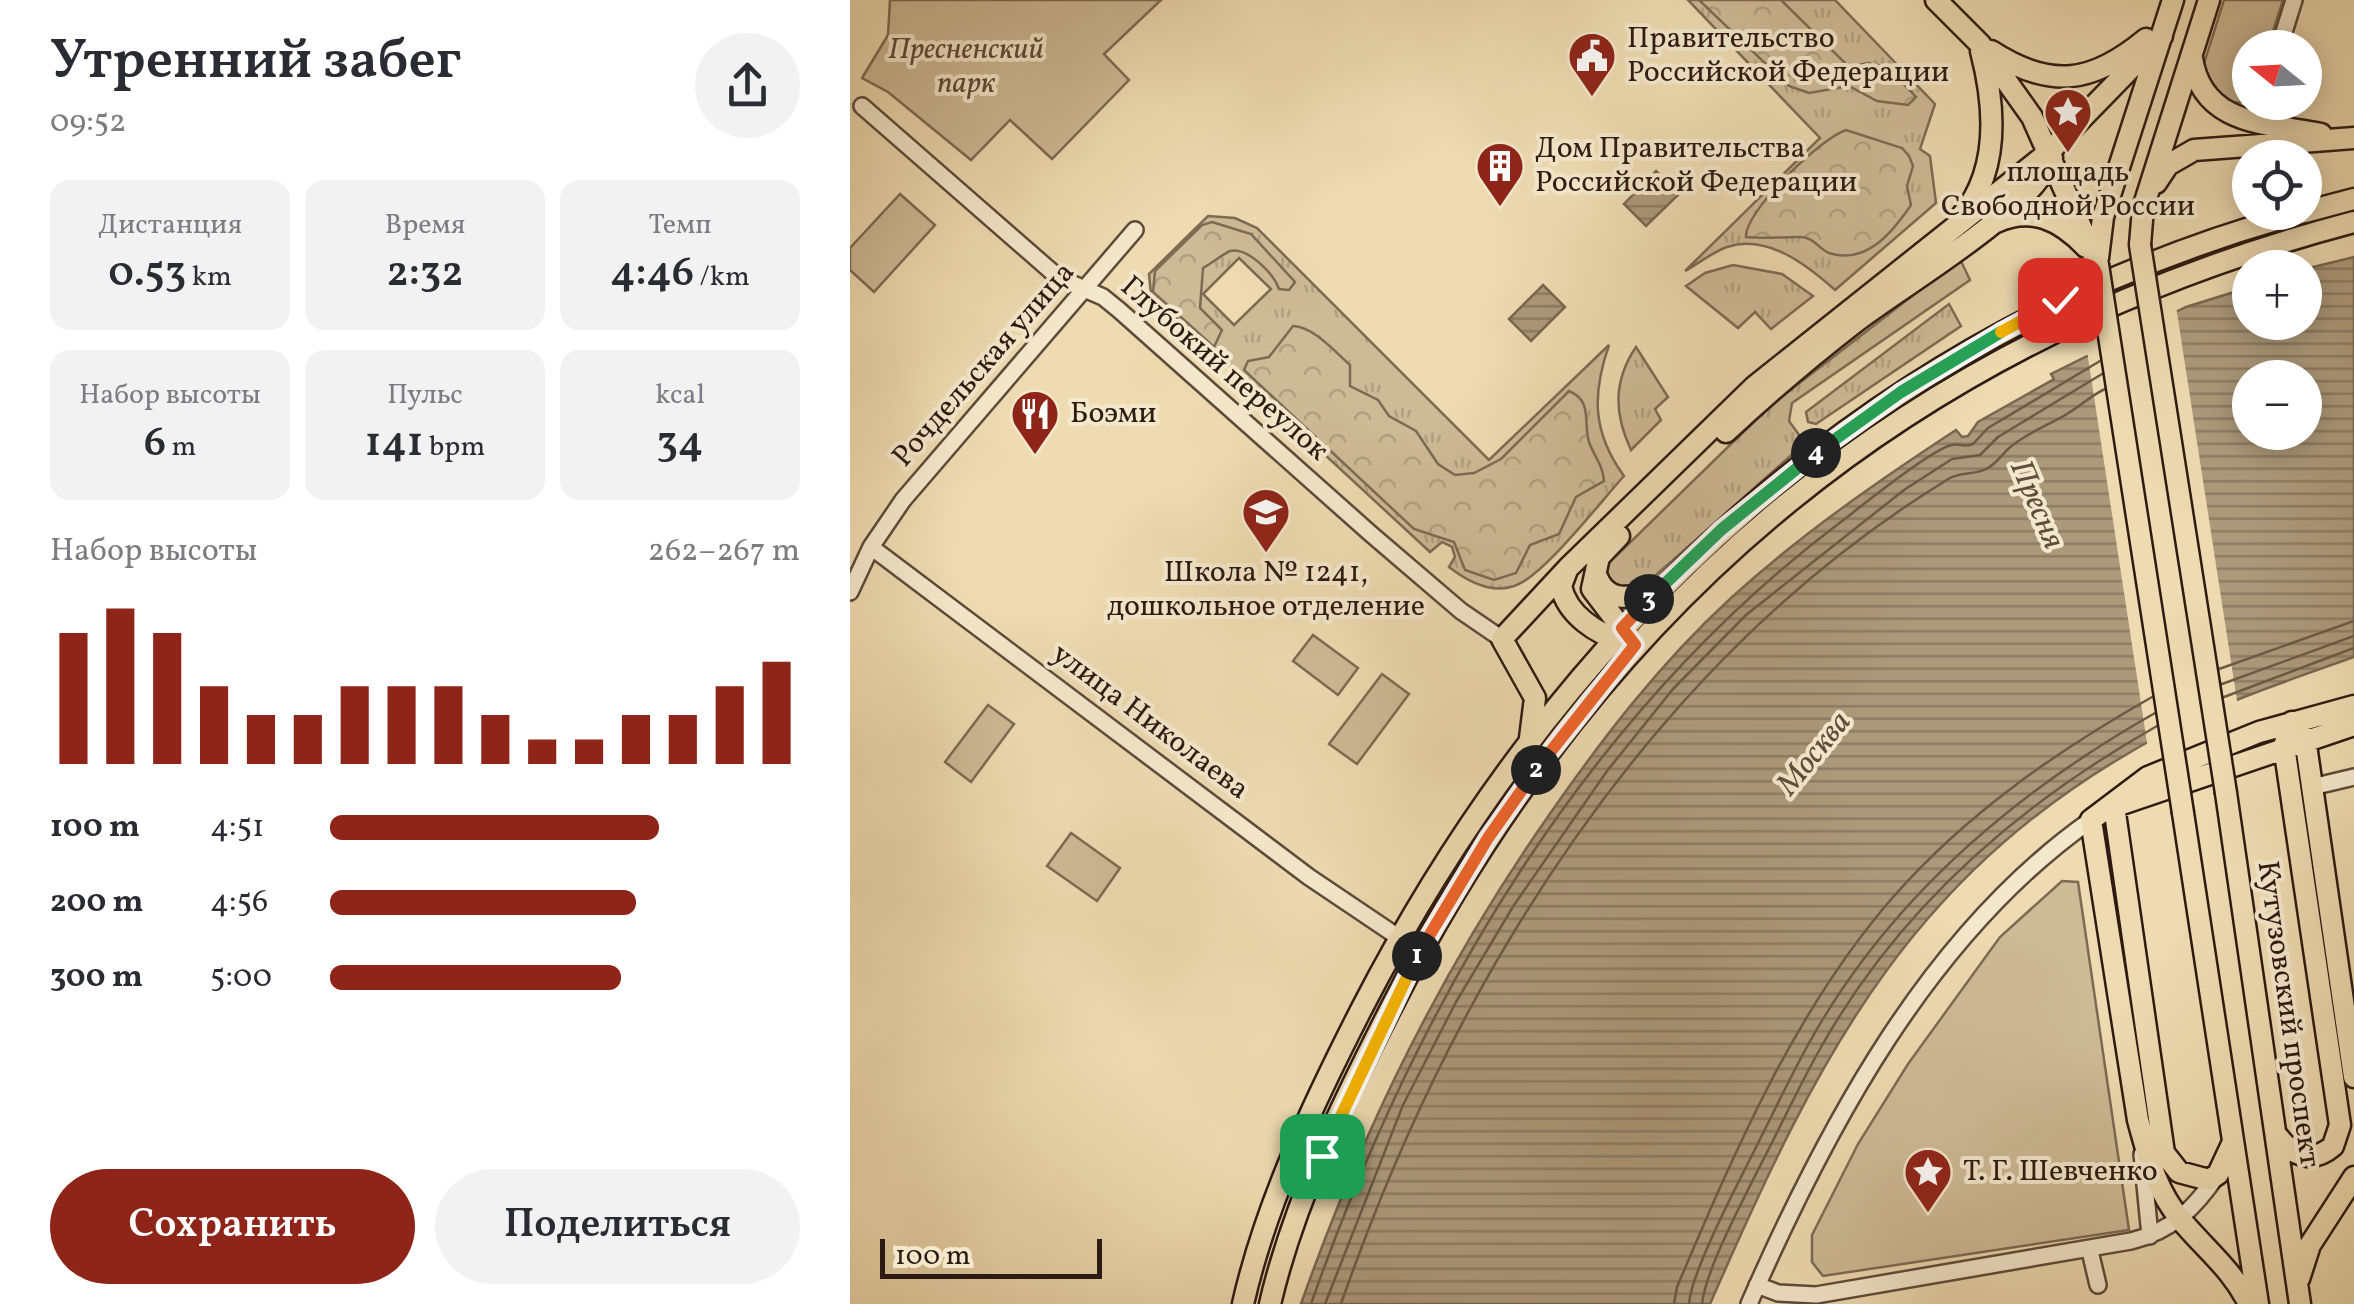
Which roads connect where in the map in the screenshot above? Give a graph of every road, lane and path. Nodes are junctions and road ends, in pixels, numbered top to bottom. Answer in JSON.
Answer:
{"nodes":[{"id":1,"x":1936,"y":0,"type":"edge"},
{"id":2,"x":2209,"y":0,"type":"edge"},
{"id":3,"x":2294,"y":0,"type":"edge"},
{"id":4,"x":2172,"y":3,"type":"edge"},
{"id":5,"x":2285,"y":30,"type":"edge"},
{"id":6,"x":2162,"y":36,"type":"junction"},
{"id":7,"x":1980,"y":44,"type":"junction"},
{"id":8,"x":2191,"y":55,"type":"junction"},
{"id":9,"x":862,"y":106,"type":"dead end"},
{"id":10,"x":2232,"y":108,"type":"edge"},
{"id":11,"x":2287,"y":120,"type":"edge"},
{"id":12,"x":2346,"y":138,"type":"edge"},
{"id":13,"x":2051,"y":155,"type":"junction"},
{"id":14,"x":2354,"y":199,"type":"edge"},
{"id":15,"x":2322,"y":207,"type":"edge"},
{"id":16,"x":2143,"y":208,"type":"junction"},
{"id":17,"x":2354,"y":222,"type":"edge"},
{"id":18,"x":1985,"y":227,"type":"junction"},
{"id":19,"x":1135,"y":230,"type":"dead end"},
{"id":20,"x":2248,"y":230,"type":"edge"},
{"id":21,"x":1936,"y":242,"type":"junction"},
{"id":22,"x":2098,"y":265,"type":"junction"},
{"id":23,"x":1088,"y":290,"type":"junction"},
{"id":24,"x":871,"y":546,"type":"junction"},
{"id":25,"x":1595,"y":567,"type":"junction"},
{"id":26,"x":1568,"y":568,"type":"junction"},
{"id":27,"x":1664,"y":583,"type":"junction"},
{"id":28,"x":850,"y":592,"type":"edge"},
{"id":29,"x":1579,"y":616,"type":"junction"},
{"id":30,"x":1617,"y":633,"type":"junction"},
{"id":31,"x":1502,"y":639,"type":"junction"},
{"id":32,"x":1635,"y":645,"type":"junction"},
{"id":33,"x":2354,"y":706,"type":"edge"},
{"id":34,"x":2354,"y":725,"type":"edge"},
{"id":35,"x":2298,"y":730,"type":"junction"},
{"id":36,"x":1528,"y":744,"type":"junction"},
{"id":37,"x":2284,"y":746,"type":"junction"},
{"id":38,"x":2354,"y":777,"type":"edge"},
{"id":39,"x":2312,"y":787,"type":"junction"},
{"id":40,"x":2114,"y":806,"type":"junction"},
{"id":41,"x":2091,"y":820,"type":"junction"},
{"id":42,"x":1398,"y":938,"type":"junction"},
{"id":43,"x":1420,"y":951,"type":"junction"},
{"id":44,"x":2354,"y":1077,"type":"edge"},
{"id":45,"x":2138,"y":1120,"type":"junction"},
{"id":46,"x":2276,"y":1134,"type":"junction"},
{"id":47,"x":2233,"y":1142,"type":"junction"},
{"id":48,"x":2218,"y":1174,"type":"junction"},
{"id":49,"x":2354,"y":1177,"type":"edge"},
{"id":50,"x":2180,"y":1219,"type":"junction"},
{"id":51,"x":2150,"y":1236,"type":"junction"},
{"id":52,"x":2090,"y":1250,"type":"junction"},
{"id":53,"x":1757,"y":1285,"type":"junction"},
{"id":54,"x":2098,"y":1285,"type":"dead end"},
{"id":55,"x":2299,"y":1295,"type":"edge"},
{"id":56,"x":1244,"y":1304,"type":"edge"},
{"id":57,"x":1270,"y":1304,"type":"edge"},
{"id":58,"x":1748,"y":1304,"type":"edge"},
{"id":59,"x":2249,"y":1304,"type":"edge"},
{"id":60,"x":2258,"y":1304,"type":"edge"}],
"edges":[{"from":1,"to":7,"type":"main road"},
{"from":2,"to":8,"type":"main road"},
{"from":3,"to":5,"type":"street"},
{"from":4,"to":6,"type":"main road"},
{"from":4,"to":7,"type":"main road"},
{"from":6,"to":13,"type":"main road"},
{"from":6,"to":22,"type":"main road"},
{"from":7,"to":13,"type":"main road"},
{"from":7,"to":21,"type":"main road"},
{"from":8,"to":10,"type":"main road"},
{"from":8,"to":16,"type":"main road"},
{"from":9,"to":23,"type":"street","name":"Глубокий переулок"},
{"from":11,"to":12,"type":"main road"},
{"from":12,"to":16,"type":"main road"},
{"from":13,"to":18,"type":"main road"},
{"from":13,"to":21,"type":"main road"},
{"from":13,"to":22,"type":"main road"},
{"from":14,"to":15,"type":"main road"},
{"from":16,"to":46,"type":"main road","name":"Кутузовский проспект","bridge":true},
{"from":17,"to":32,"type":"main road"},
{"from":18,"to":22,"type":"main road"},
{"from":18,"to":25,"type":"main road"},
{"from":19,"to":23,"type":"street","name":"Рочдельская улица"},
{"from":20,"to":27,"type":"main road"},
{"from":21,"to":26,"type":"main road"},
{"from":22,"to":47,"type":"main road","bridge":true},
{"from":23,"to":24,"type":"street","name":"Рочдельская улица"},
{"from":23,"to":31,"type":"street","name":"Глубокий переулок"},
{"from":24,"to":28,"type":"street","name":"Рочдельская улица"},
{"from":24,"to":42,"type":"street","name":"улица Николаева"},
{"from":25,"to":27,"type":"main road"},
{"from":25,"to":30,"type":"main road"},
{"from":26,"to":29,"type":"main road"},
{"from":26,"to":31,"type":"main road"},
{"from":27,"to":30,"type":"main road"},
{"from":29,"to":30,"type":"main road"},
{"from":29,"to":31,"type":"main road"},
{"from":30,"to":32,"type":"main road"},
{"from":30,"to":36,"type":"main road"},
{"from":31,"to":36,"type":"main road"},
{"from":32,"to":43,"type":"main road"},
{"from":33,"to":35,"type":"main road"},
{"from":34,"to":35,"type":"main road"},
{"from":35,"to":37,"type":"main road"},
{"from":35,"to":39,"type":"main road"},
{"from":35,"to":40,"type":"main road"},
{"from":36,"to":42,"type":"main road"},
{"from":37,"to":40,"type":"main road"},
{"from":37,"to":46,"type":"main road"},
{"from":38,"to":39,"type":"street"},
{"from":39,"to":44,"type":"main road"},
{"from":40,"to":41,"type":"main road"},
{"from":40,"to":48,"type":"main road"},
{"from":41,"to":45,"type":"main road"},
{"from":41,"to":53,"type":"street"},
{"from":42,"to":43,"type":"street","name":"улица Николаева"},
{"from":42,"to":56,"type":"main road"},
{"from":43,"to":57,"type":"main road"},
{"from":45,"to":50,"type":"main road"},
{"from":45,"to":51,"type":"street"},
{"from":46,"to":55,"type":"main road","name":"Кутузовский проспект"},
{"from":47,"to":48,"type":"main road"},
{"from":47,"to":60,"type":"main road"},
{"from":48,"to":50,"type":"street"},
{"from":49,"to":55,"type":"main road"},
{"from":50,"to":51,"type":"street"},
{"from":50,"to":59,"type":"main road"},
{"from":51,"to":52,"type":"street"},
{"from":52,"to":53,"type":"street"},
{"from":52,"to":54,"type":"street"},
{"from":53,"to":58,"type":"street"}]}
